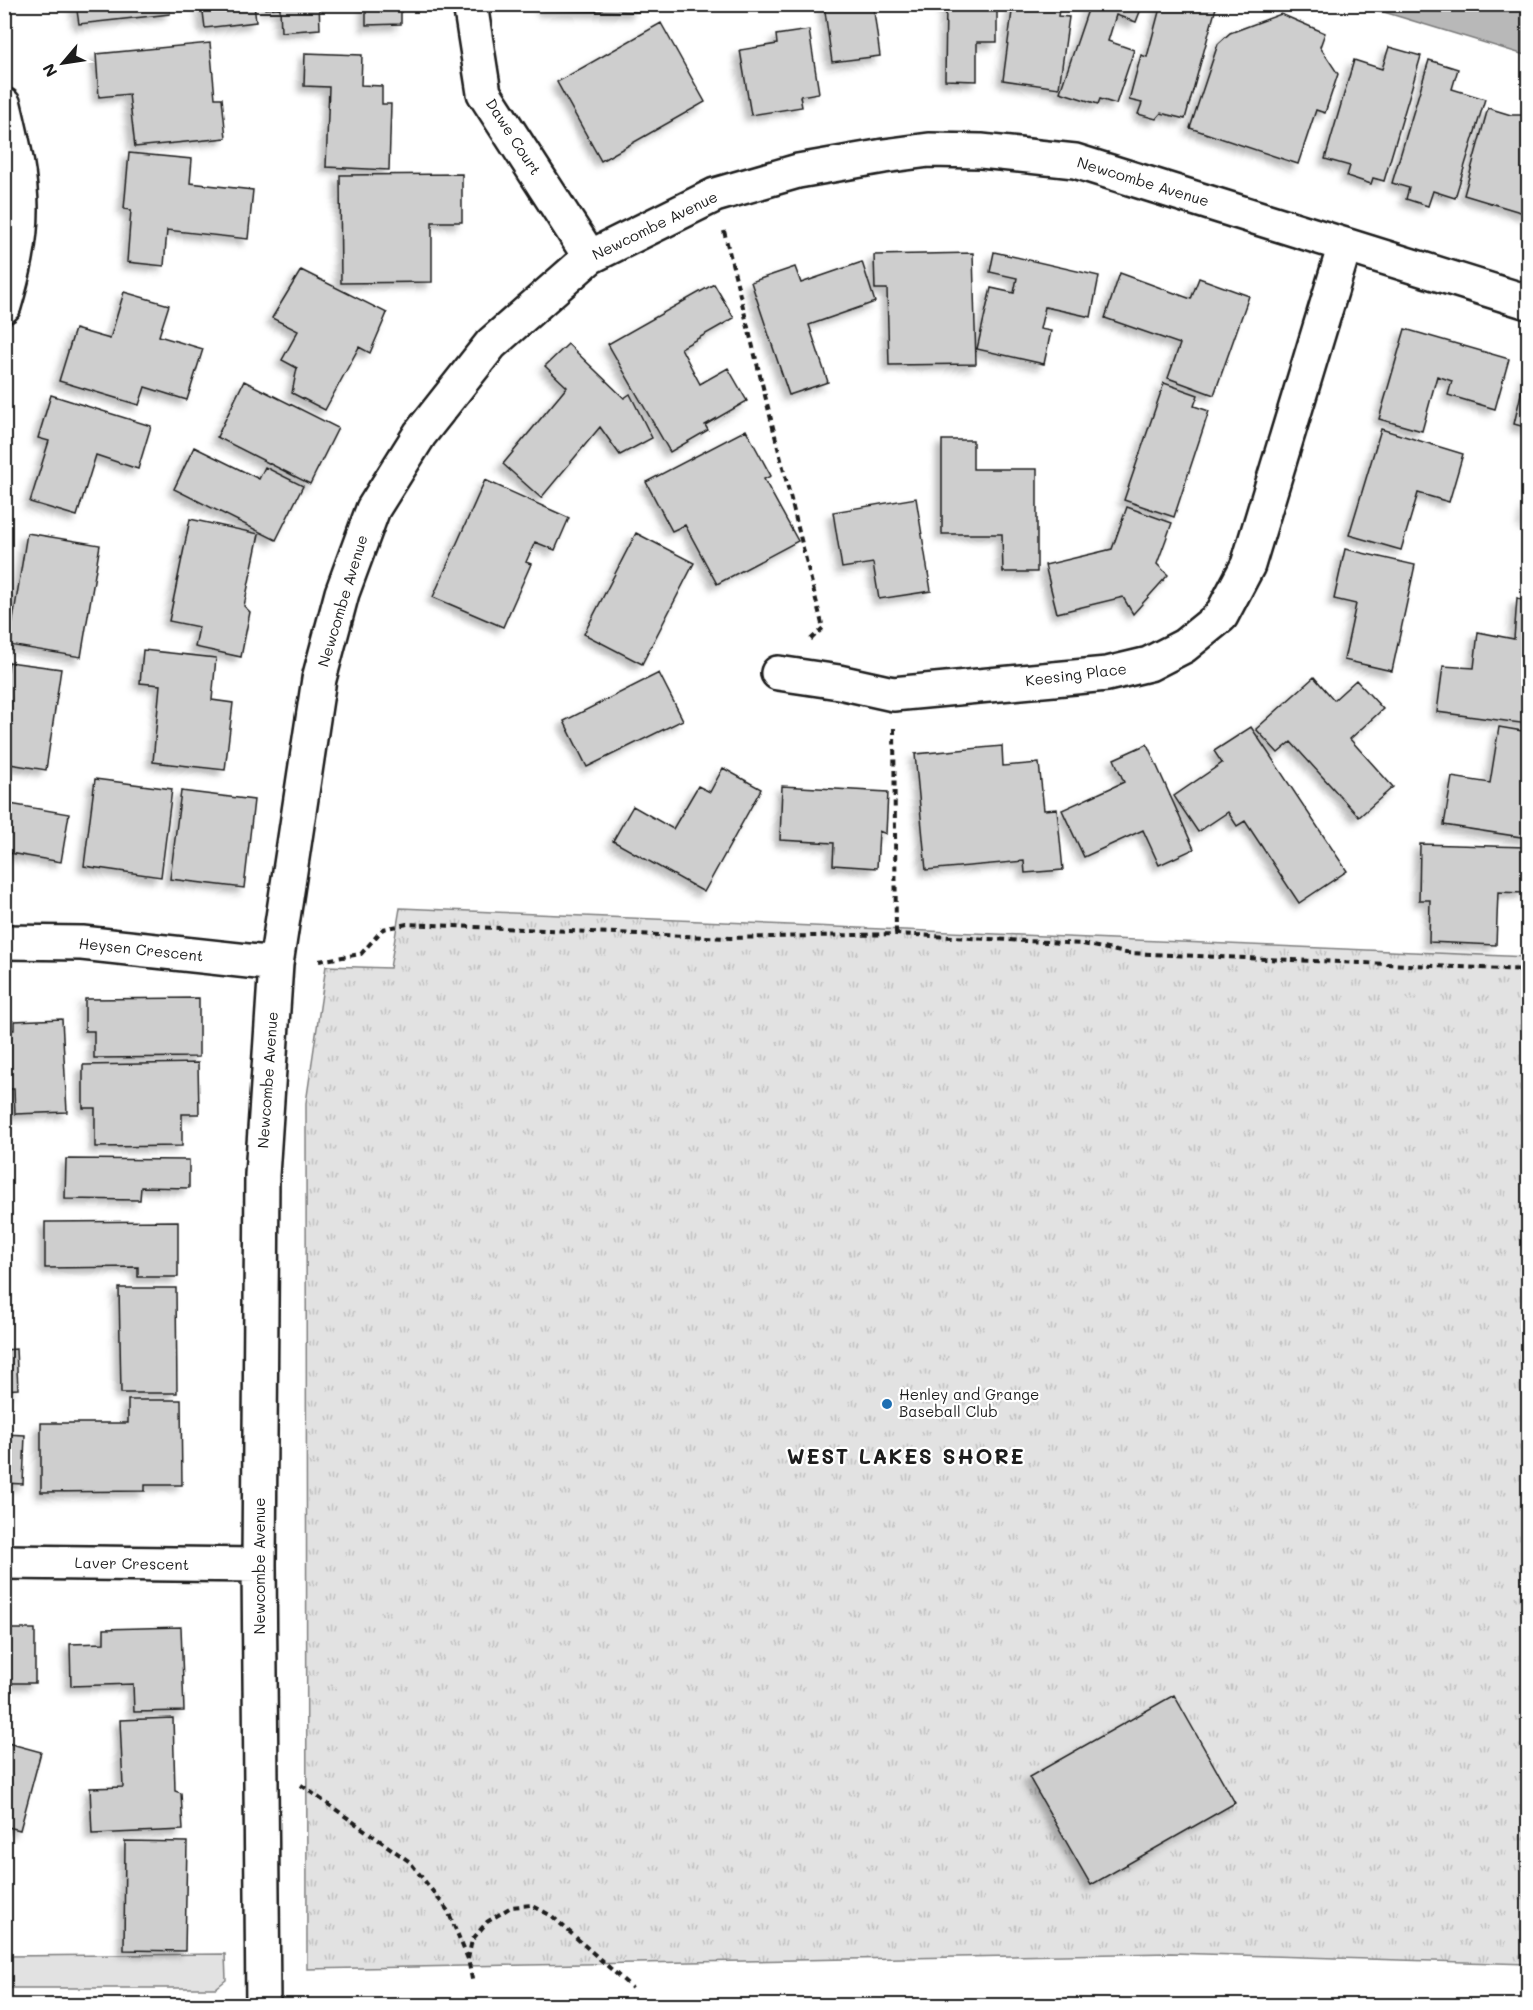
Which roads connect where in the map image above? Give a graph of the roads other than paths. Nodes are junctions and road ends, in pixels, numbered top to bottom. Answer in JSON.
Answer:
{"nodes":[{"id":1,"x":470,"y":4,"type":"edge"},
{"id":2,"x":4,"y":105,"type":"edge"},
{"id":3,"x":1345,"y":244,"type":"junction"},
{"id":4,"x":590,"y":257,"type":"junction"},
{"id":5,"x":1528,"y":302,"type":"edge"},
{"id":6,"x":4,"y":306,"type":"edge"},
{"id":7,"x":778,"y":673,"type":"road end"},
{"id":8,"x":4,"y":942,"type":"edge"},
{"id":9,"x":276,"y":964,"type":"junction"},
{"id":10,"x":4,"y":1562,"type":"edge"},
{"id":11,"x":259,"y":1565,"type":"junction"},
{"id":12,"x":263,"y":2006,"type":"edge"}],
"edges":[{"from":1,"to":4,"type":"street","name":"Dawe Court"},
{"from":2,"to":6,"type":"street"},
{"from":3,"to":4,"type":"street","name":"Newcombe Avenue"},
{"from":3,"to":5,"type":"street","name":"Newcombe Avenue"},
{"from":3,"to":7,"type":"street","name":"Keesing Place"},
{"from":4,"to":9,"type":"street","name":"Newcombe Avenue"},
{"from":8,"to":9,"type":"street","name":"Heysen Crescent"},
{"from":9,"to":11,"type":"street","name":"Newcombe Avenue"},
{"from":10,"to":11,"type":"street","name":"Laver Crescent"},
{"from":11,"to":12,"type":"street","name":"Newcombe Avenue"}]}
